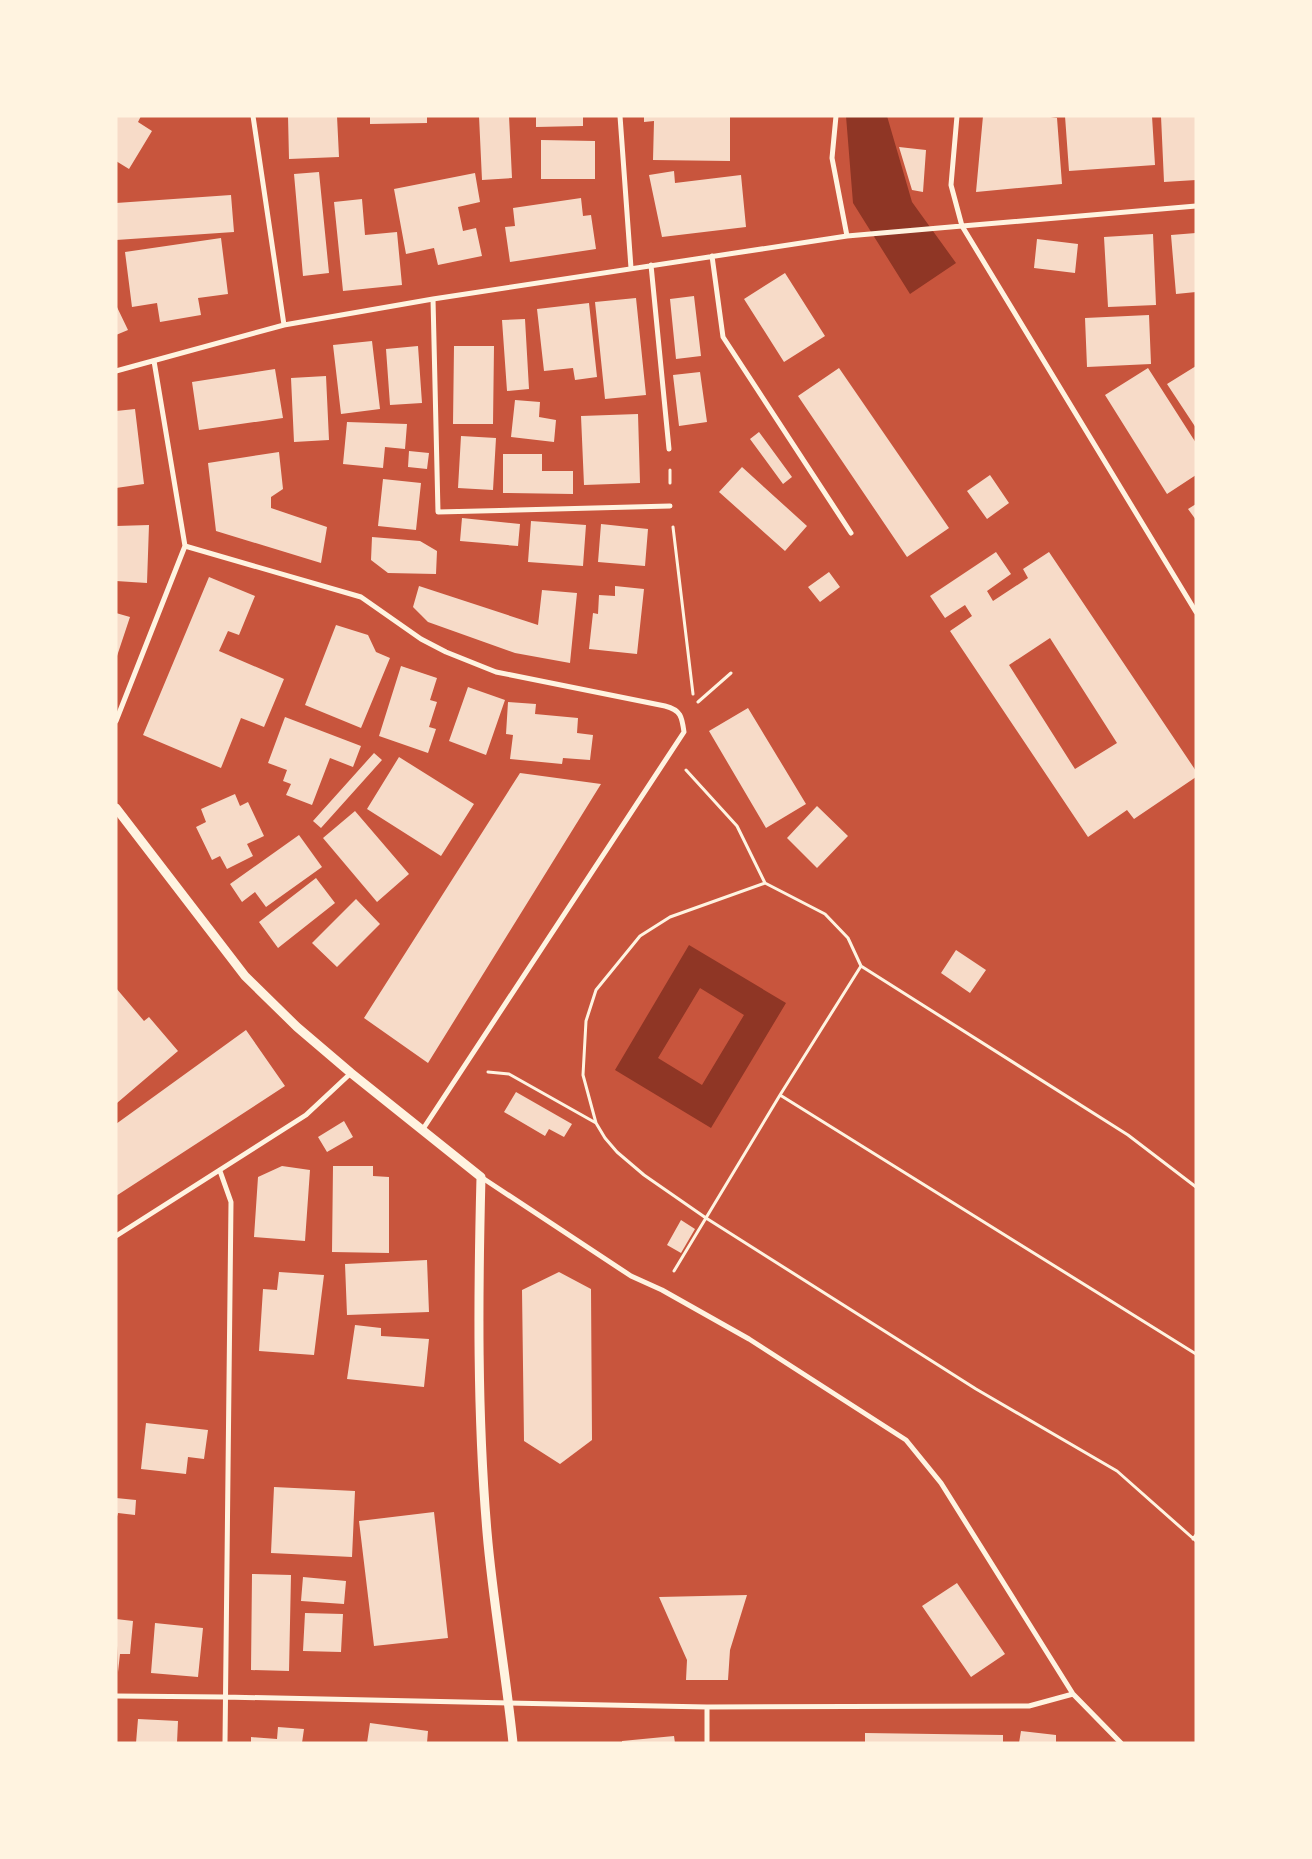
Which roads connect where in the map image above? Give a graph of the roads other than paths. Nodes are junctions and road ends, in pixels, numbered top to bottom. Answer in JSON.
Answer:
{"nodes":[{"id":1,"x":253,"y":116,"type":"edge"},
{"id":2,"x":620,"y":116,"type":"edge"},
{"id":3,"x":836,"y":116,"type":"edge"},
{"id":4,"x":956,"y":116,"type":"edge"},
{"id":5,"x":1196,"y":206,"type":"edge"},
{"id":6,"x":962,"y":226,"type":"junction"},
{"id":7,"x":847,"y":236,"type":"junction"},
{"id":8,"x":712,"y":256,"type":"junction"},
{"id":9,"x":651,"y":265,"type":"junction"},
{"id":10,"x":631,"y":268,"type":"junction"},
{"id":11,"x":433,"y":298,"type":"junction"},
{"id":12,"x":284,"y":325,"type":"junction"},
{"id":13,"x":154,"y":361,"type":"junction"},
{"id":14,"x":116,"y":371,"type":"edge"},
{"id":15,"x":670,"y":449,"type":"road end"},
{"id":16,"x":670,"y":506,"type":"road end"},
{"id":17,"x":851,"y":533,"type":"dead end"},
{"id":18,"x":186,"y":546,"type":"junction"},
{"id":19,"x":1196,"y":612,"type":"edge"},
{"id":20,"x":116,"y":721,"type":"edge"},
{"id":21,"x":116,"y":808,"type":"edge"},
{"id":22,"x":351,"y":1073,"type":"junction"},
{"id":23,"x":423,"y":1129,"type":"junction"},
{"id":24,"x":220,"y":1171,"type":"junction"},
{"id":25,"x":481,"y":1177,"type":"junction"},
{"id":26,"x":116,"y":1236,"type":"edge"},
{"id":27,"x":1073,"y":1694,"type":"junction"},
{"id":28,"x":116,"y":1696,"type":"edge"},
{"id":29,"x":224,"y":1697,"type":"junction"},
{"id":30,"x":509,"y":1704,"type":"junction"},
{"id":31,"x":707,"y":1707,"type":"junction"},
{"id":32,"x":225,"y":1743,"type":"edge"},
{"id":33,"x":514,"y":1743,"type":"edge"},
{"id":34,"x":707,"y":1743,"type":"edge"},
{"id":35,"x":1121,"y":1743,"type":"edge"}],
"edges":[{"from":1,"to":12,"type":"street"},
{"from":2,"to":10,"type":"street"},
{"from":3,"to":7,"type":"street"},
{"from":4,"to":6,"type":"street"},
{"from":5,"to":6,"type":"street"},
{"from":6,"to":7,"type":"street"},
{"from":6,"to":19,"type":"street"},
{"from":7,"to":8,"type":"street"},
{"from":8,"to":9,"type":"street"},
{"from":8,"to":17,"type":"street"},
{"from":9,"to":10,"type":"street"},
{"from":9,"to":15,"type":"street"},
{"from":10,"to":11,"type":"street"},
{"from":11,"to":12,"type":"street"},
{"from":11,"to":16,"type":"street"},
{"from":12,"to":13,"type":"street"},
{"from":13,"to":14,"type":"street"},
{"from":13,"to":18,"type":"street"},
{"from":18,"to":20,"type":"street"},
{"from":18,"to":23,"type":"street"},
{"from":21,"to":22,"type":"street"},
{"from":22,"to":23,"type":"street"},
{"from":22,"to":24,"type":"street"},
{"from":23,"to":25,"type":"street"},
{"from":24,"to":26,"type":"street"},
{"from":24,"to":29,"type":"street"},
{"from":25,"to":27,"type":"street"},
{"from":25,"to":30,"type":"street"},
{"from":27,"to":31,"type":"street"},
{"from":27,"to":35,"type":"street"},
{"from":28,"to":29,"type":"street"},
{"from":29,"to":30,"type":"street"},
{"from":29,"to":32,"type":"street"},
{"from":30,"to":31,"type":"street"},
{"from":30,"to":33,"type":"street"},
{"from":31,"to":34,"type":"street"}]}
